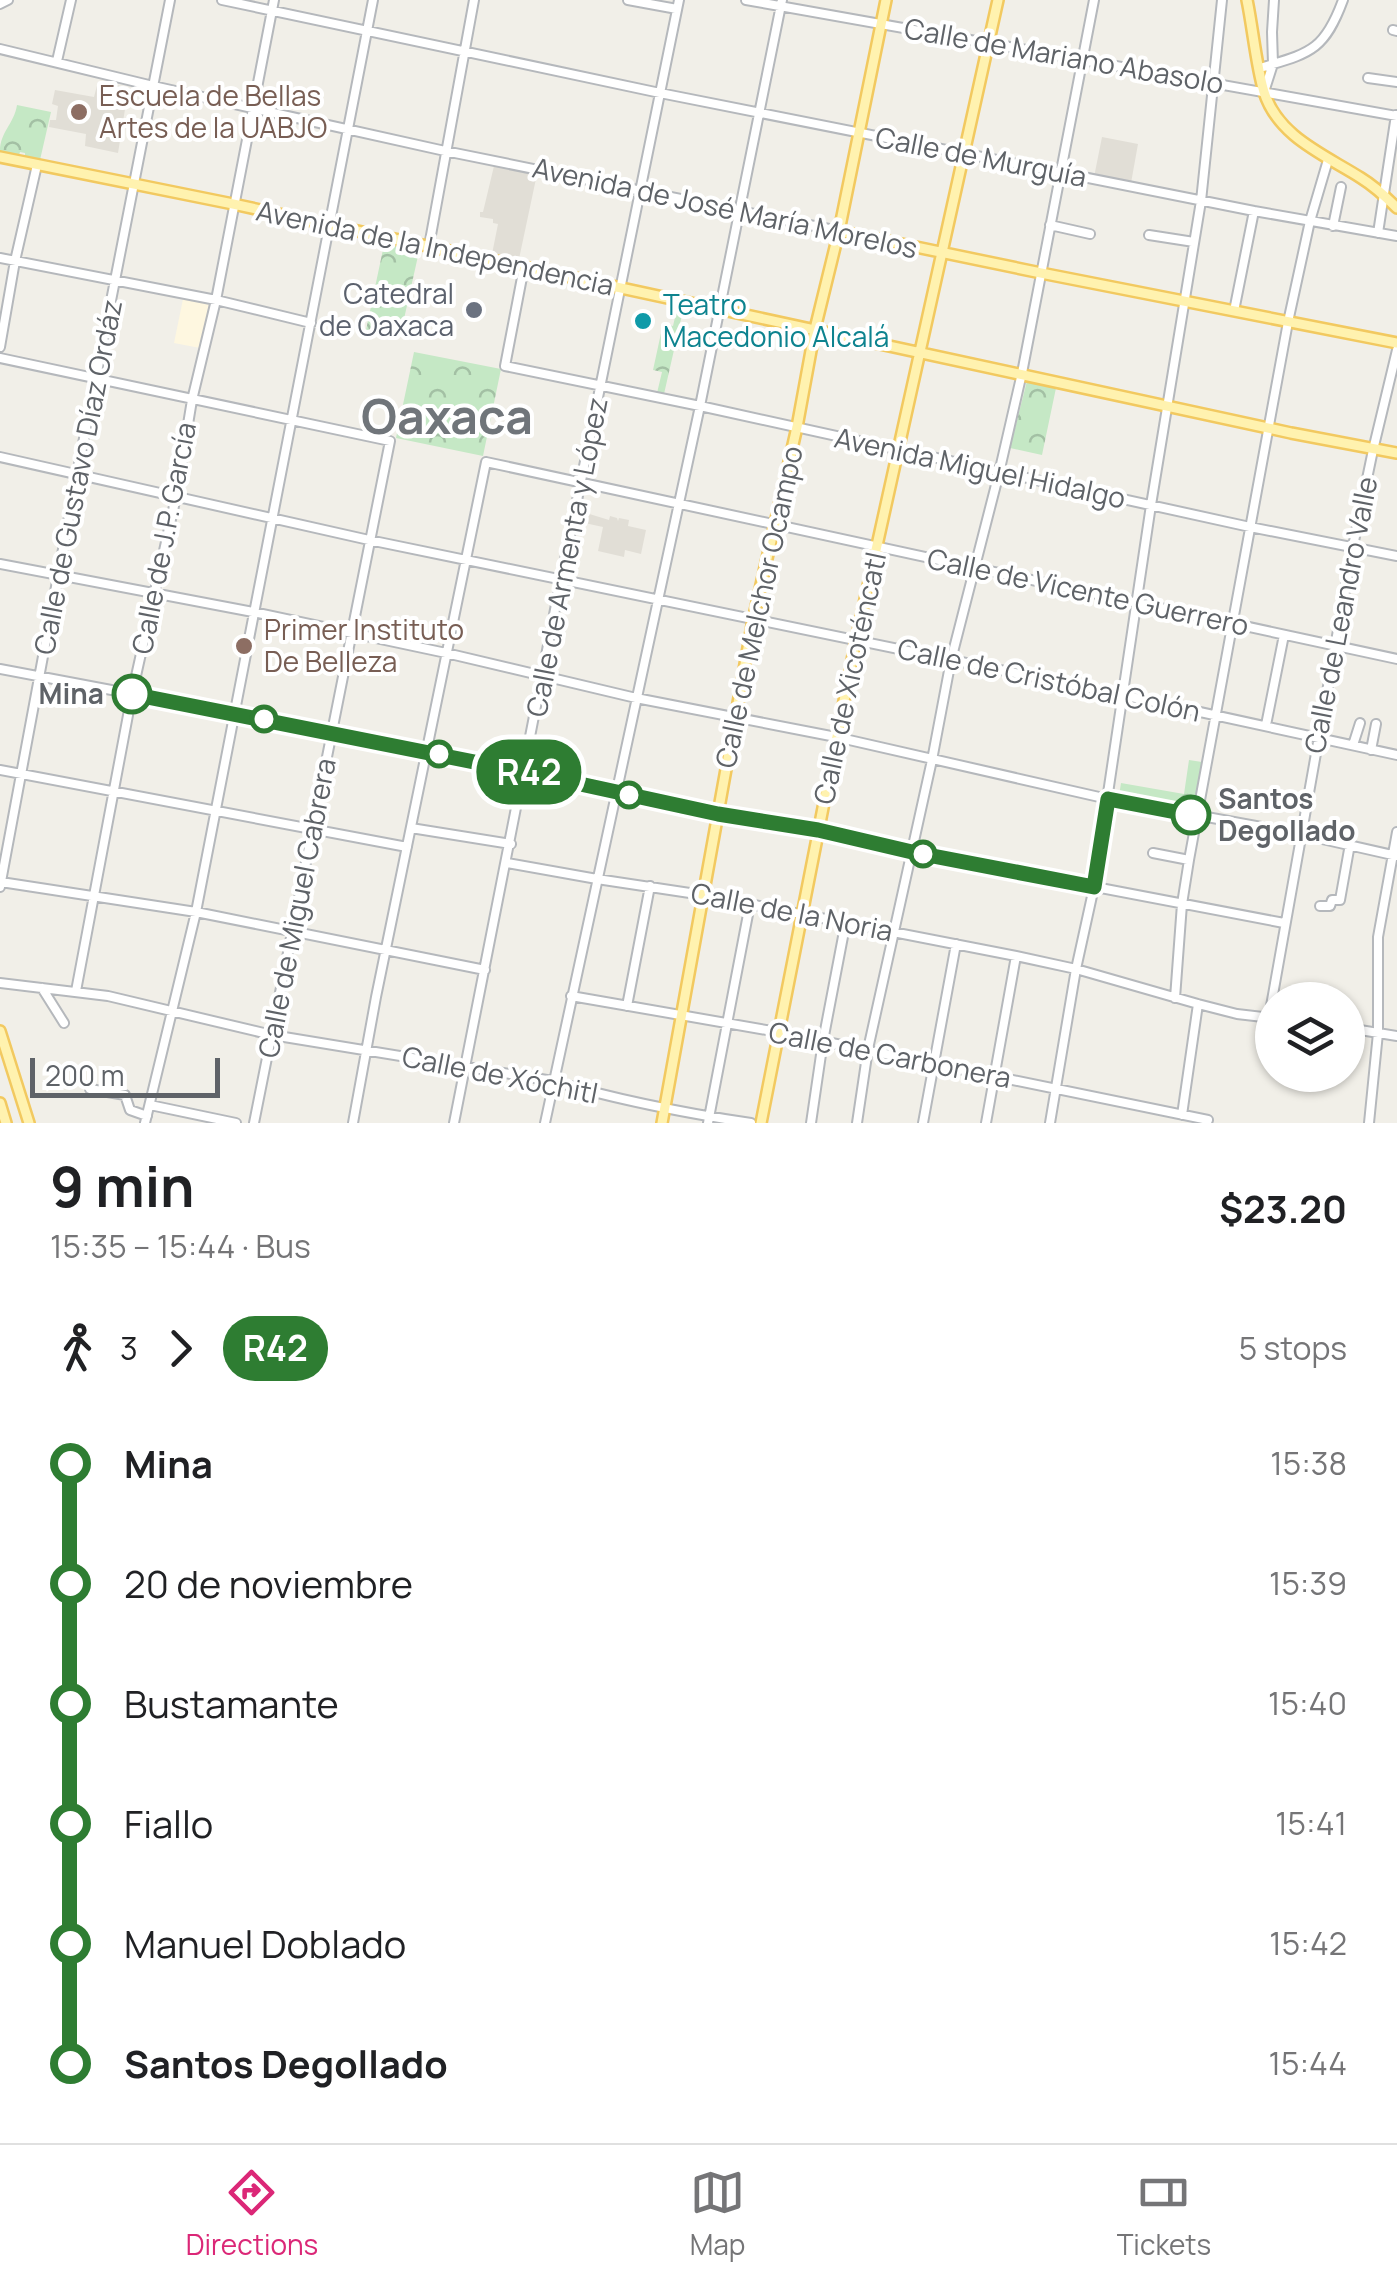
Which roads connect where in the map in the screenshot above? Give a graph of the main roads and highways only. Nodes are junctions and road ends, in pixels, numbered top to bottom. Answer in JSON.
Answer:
{"nodes":[{"id":1,"x":886,"y":0,"type":"edge"},
{"id":2,"x":998,"y":0,"type":"edge"},
{"id":3,"x":1247,"y":0,"type":"edge"},
{"id":4,"x":0,"y":157,"type":"edge"},
{"id":5,"x":1397,"y":208,"type":"edge"},
{"id":6,"x":839,"y":230,"type":"junction"},
{"id":7,"x":942,"y":253,"type":"junction"},
{"id":8,"x":815,"y":329,"type":"junction"},
{"id":9,"x":1397,"y":346,"type":"edge"},
{"id":10,"x":919,"y":351,"type":"junction"},
{"id":11,"x":1397,"y":453,"type":"edge"},
{"id":12,"x":0,"y":1031,"type":"edge"},
{"id":13,"x":0,"y":1104,"type":"edge"},
{"id":14,"x":3,"y":1118,"type":"edge"},
{"id":15,"x":29,"y":1123,"type":"edge"},
{"id":16,"x":662,"y":1123,"type":"edge"},
{"id":17,"x":761,"y":1123,"type":"edge"}],
"edges":[{"from":1,"to":6,"type":"main road","name":"Calle de Melchor Ocampo"},
{"from":2,"to":7,"type":"main road","name":"Calle de Xicoténcatl"},
{"from":3,"to":5,"type":"main road"},
{"from":4,"to":8,"type":"main road","name":"Avenida de la Independencia"},
{"from":6,"to":7,"type":"main road","name":"Avenida de José María Morelos"},
{"from":6,"to":8,"type":"main road","name":"Calle de Melchor Ocampo"},
{"from":7,"to":9,"type":"main road","name":"Avenida de José María Morelos"},
{"from":7,"to":10,"type":"main road","name":"Calle de Xicoténcatl"},
{"from":8,"to":10,"type":"main road","name":"Avenida de la Independencia"},
{"from":8,"to":16,"type":"main road","name":"Calle de Melchor Ocampo"},
{"from":10,"to":11,"type":"main road","name":"Avenida de la Independencia"},
{"from":10,"to":17,"type":"main road","name":"Calle de Xicoténcatl"},
{"from":12,"to":15,"type":"main road"},
{"from":13,"to":14,"type":"main road"}]}
